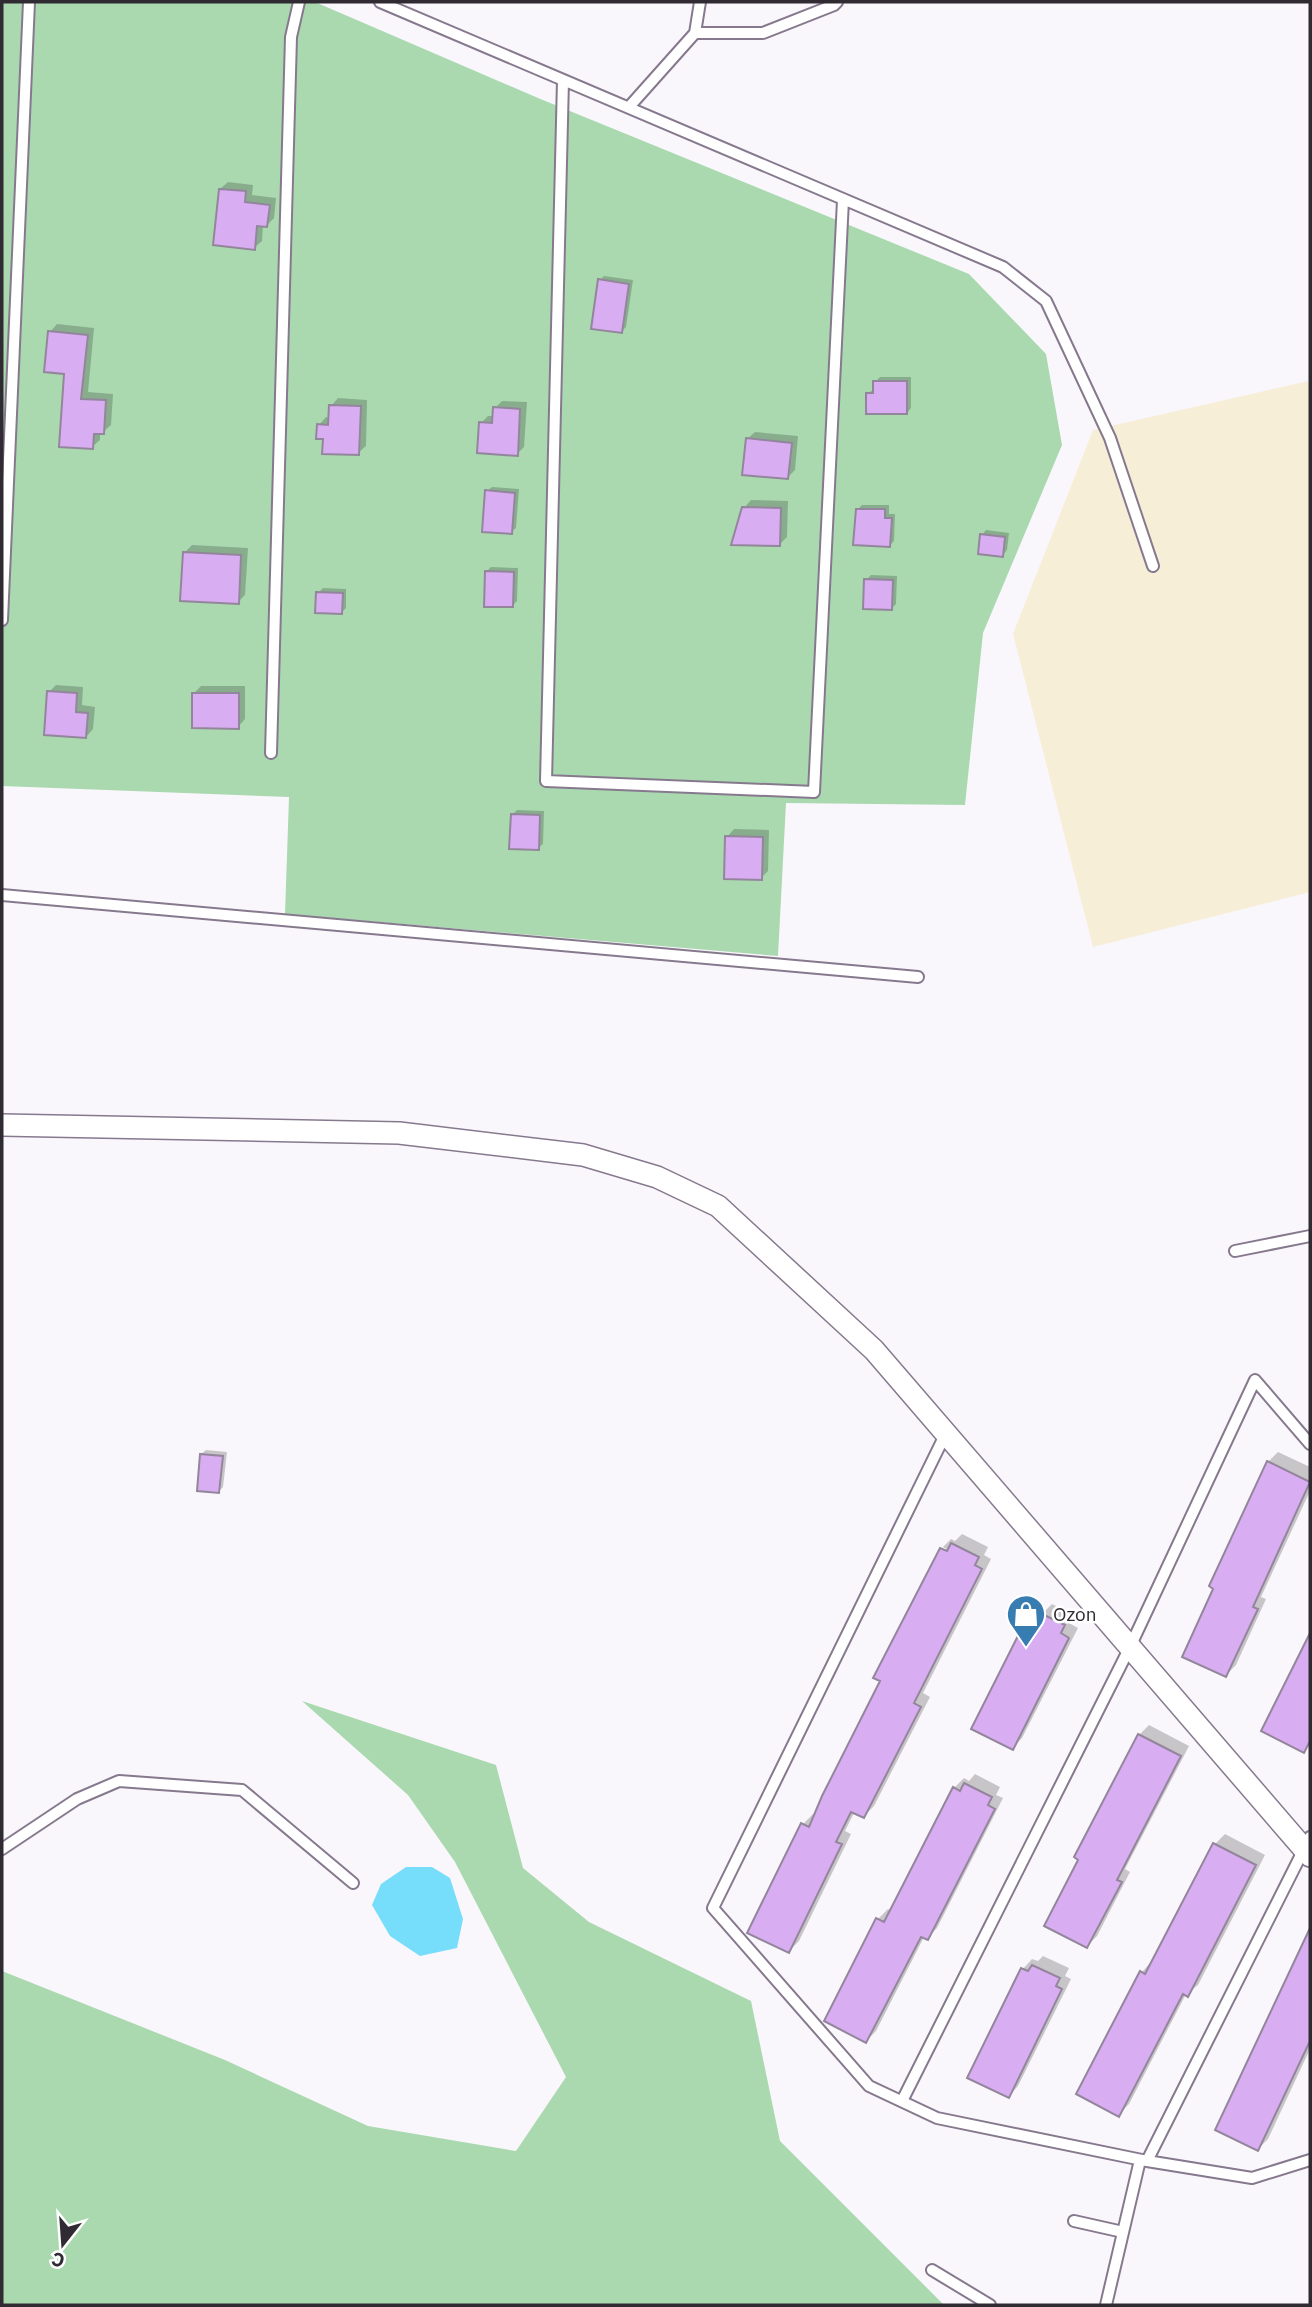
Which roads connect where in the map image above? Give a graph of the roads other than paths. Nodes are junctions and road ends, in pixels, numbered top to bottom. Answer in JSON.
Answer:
{"nodes":[{"id":1,"x":29,"y":2,"type":"edge"},
{"id":2,"x":299,"y":2,"type":"edge"},
{"id":3,"x":380,"y":2,"type":"edge"},
{"id":4,"x":700,"y":2,"type":"edge"},
{"id":5,"x":837,"y":2,"type":"edge"},
{"id":6,"x":695,"y":33,"type":"junction"},
{"id":7,"x":563,"y":80,"type":"junction"},
{"id":8,"x":629,"y":107,"type":"junction"},
{"id":9,"x":842,"y":200,"type":"junction"},
{"id":10,"x":1153,"y":566,"type":"dead end"},
{"id":11,"x":2,"y":620,"type":"edge"},
{"id":12,"x":271,"y":753,"type":"dead end"},
{"id":13,"x":2,"y":895,"type":"edge"},
{"id":14,"x":918,"y":977,"type":"dead end"},
{"id":15,"x":2,"y":1125,"type":"edge"},
{"id":16,"x":1310,"y":1236,"type":"edge"},
{"id":17,"x":1235,"y":1251,"type":"dead end"},
{"id":18,"x":946,"y":1433,"type":"junction"},
{"id":19,"x":1310,"y":1444,"type":"edge"},
{"id":20,"x":1130,"y":1647,"type":"junction"},
{"id":21,"x":1308,"y":1847,"type":"edge"},
{"id":22,"x":2,"y":1849,"type":"edge"},
{"id":23,"x":353,"y":1883,"type":"dead end"},
{"id":24,"x":902,"y":2101,"type":"junction"},
{"id":25,"x":1310,"y":2160,"type":"edge"},
{"id":26,"x":1143,"y":2161,"type":"junction"},
{"id":27,"x":1074,"y":2221,"type":"dead end"},
{"id":28,"x":1123,"y":2232,"type":"junction"},
{"id":29,"x":932,"y":2270,"type":"dead end"},
{"id":30,"x":990,"y":2305,"type":"edge"},
{"id":31,"x":1106,"y":2305,"type":"edge"}],
"edges":[{"from":1,"to":11,"type":"lane"},
{"from":2,"to":12,"type":"lane"},
{"from":3,"to":7,"type":"lane"},
{"from":4,"to":6,"type":"lane"},
{"from":5,"to":6,"type":"lane"},
{"from":6,"to":8,"type":"lane"},
{"from":7,"to":8,"type":"lane"},
{"from":7,"to":9,"type":"lane"},
{"from":8,"to":9,"type":"lane"},
{"from":9,"to":10,"type":"lane"},
{"from":13,"to":14,"type":"lane"},
{"from":15,"to":18,"type":"street"},
{"from":16,"to":17,"type":"lane"},
{"from":18,"to":20,"type":"street"},
{"from":18,"to":24,"type":"lane"},
{"from":19,"to":20,"type":"lane"},
{"from":20,"to":21,"type":"street"},
{"from":20,"to":24,"type":"lane"},
{"from":21,"to":26,"type":"lane"},
{"from":22,"to":23,"type":"lane"},
{"from":24,"to":26,"type":"lane"},
{"from":25,"to":26,"type":"lane"},
{"from":26,"to":28,"type":"lane"},
{"from":27,"to":28,"type":"lane"},
{"from":28,"to":31,"type":"lane"},
{"from":29,"to":30,"type":"lane"}]}
